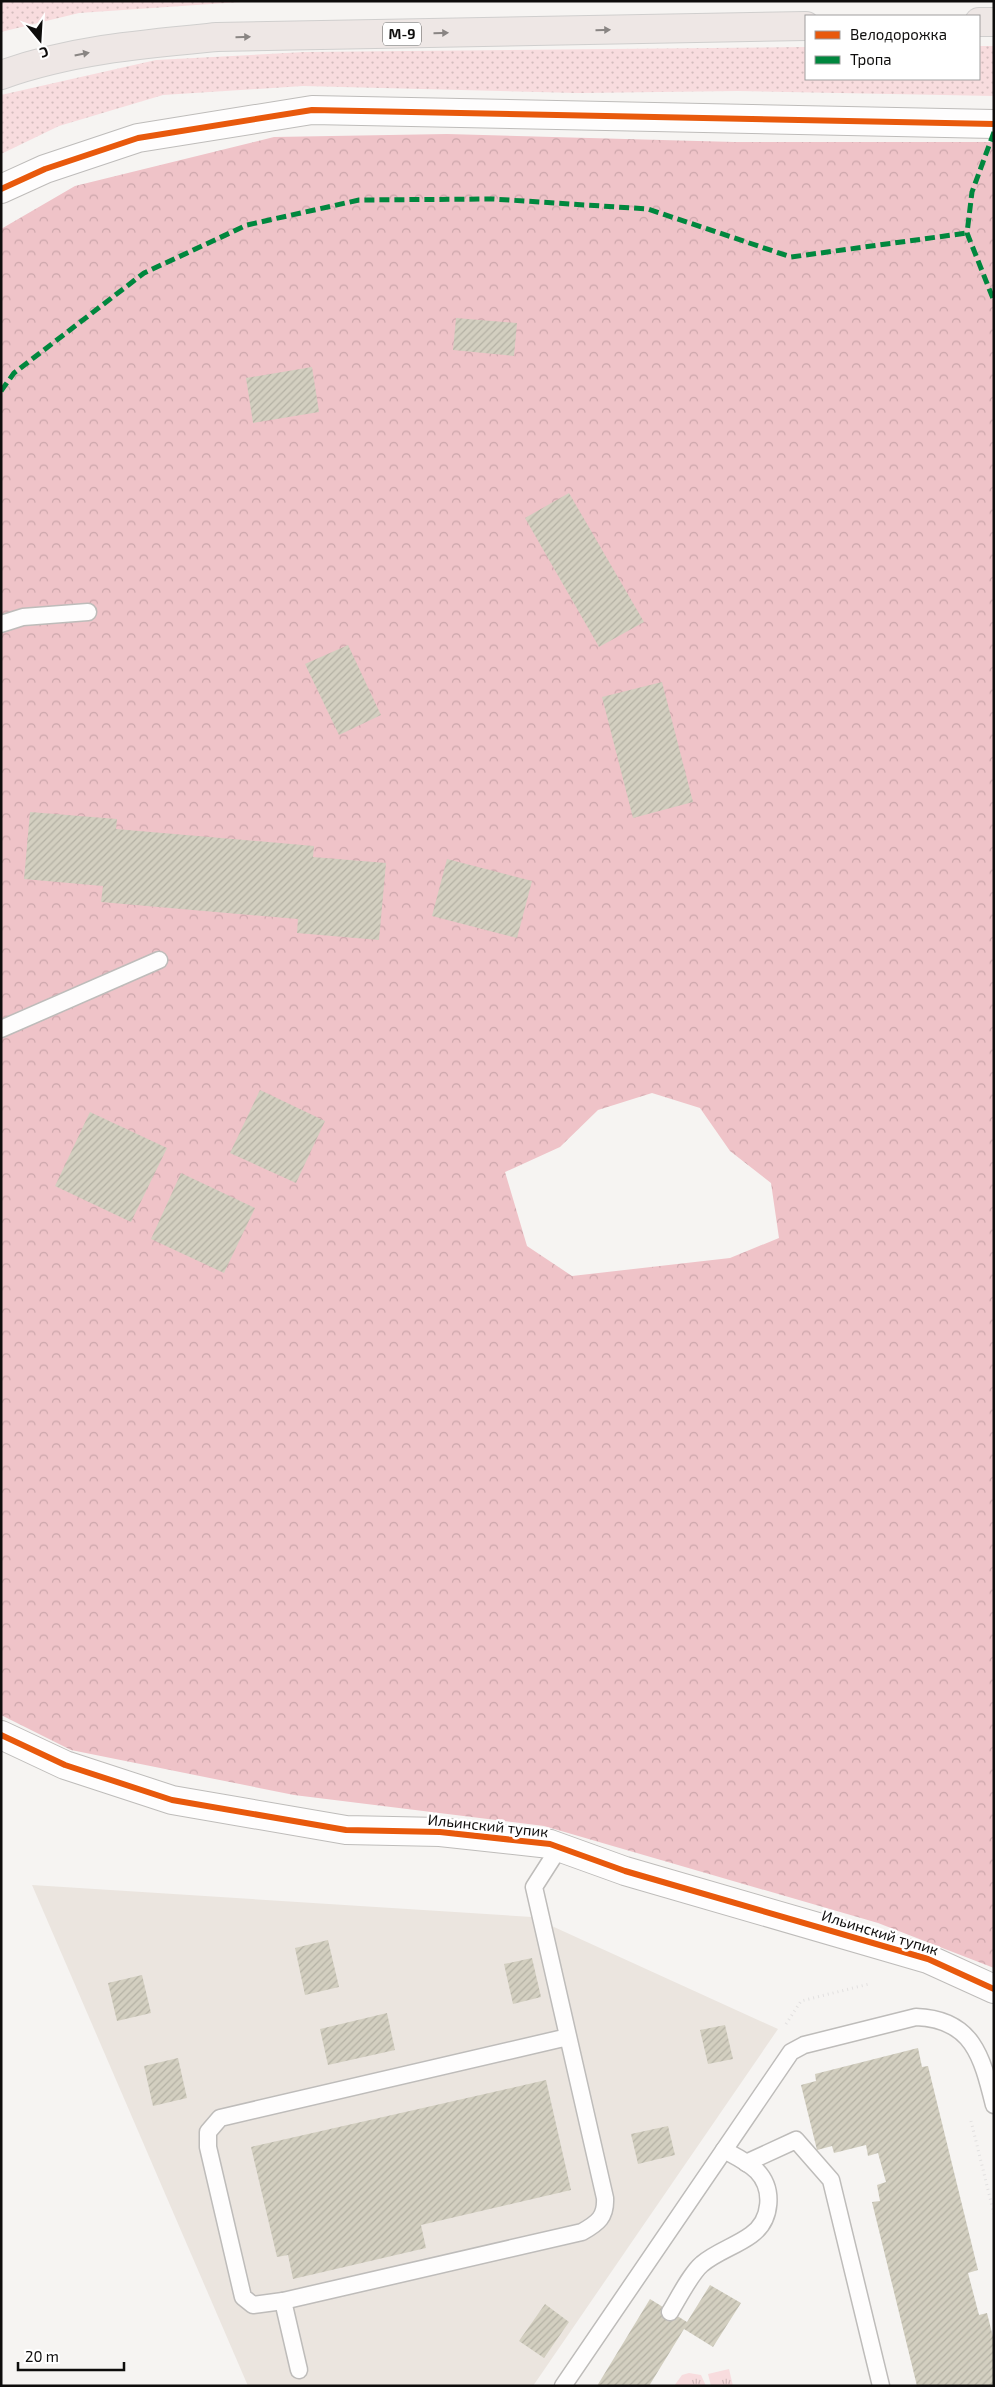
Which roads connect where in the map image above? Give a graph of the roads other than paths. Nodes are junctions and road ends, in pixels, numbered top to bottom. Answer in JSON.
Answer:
{"nodes":[{"id":1,"x":980,"y":22,"type":"edge"},
{"id":2,"x":994,"y":22,"type":"edge"},
{"id":3,"x":805,"y":26,"type":"edge"},
{"id":4,"x":1,"y":75,"type":"edge"},
{"id":5,"x":994,"y":124,"type":"edge"},
{"id":6,"x":1,"y":189,"type":"edge"},
{"id":7,"x":88,"y":612,"type":"dead end"},
{"id":8,"x":1,"y":624,"type":"edge"},
{"id":9,"x":159,"y":960,"type":"dead end"},
{"id":10,"x":1,"y":1029,"type":"edge"},
{"id":11,"x":1,"y":1735,"type":"edge"},
{"id":12,"x":559,"y":1848,"type":"junction"},
{"id":13,"x":994,"y":1989,"type":"edge"},
{"id":14,"x":568,"y":2037,"type":"junction"},
{"id":15,"x":994,"y":2105,"type":"edge"},
{"id":16,"x":724,"y":2150,"type":"junction"},
{"id":17,"x":746,"y":2163,"type":"junction"},
{"id":18,"x":283,"y":2300,"type":"junction"},
{"id":19,"x":670,"y":2312,"type":"dead end"},
{"id":20,"x":299,"y":2370,"type":"dead end"},
{"id":21,"x":563,"y":2386,"type":"edge"},
{"id":22,"x":881,"y":2386,"type":"edge"}],
"edges":[{"from":1,"to":2,"type":"main road"},
{"from":4,"to":3,"type":"main road","number":"М-9","one_way":true},
{"from":5,"to":6,"type":"street"},
{"from":7,"to":8,"type":"lane"},
{"from":9,"to":10,"type":"lane"},
{"from":11,"to":12,"type":"street","name":"Ильинский тупик"},
{"from":12,"to":13,"type":"street","name":"Ильинский тупик"},
{"from":12,"to":14,"type":"lane"},
{"from":14,"to":18,"type":"lane"},
{"from":14,"to":18,"type":"lane"},
{"from":15,"to":16,"type":"lane"},
{"from":16,"to":17,"type":"lane"},
{"from":16,"to":21,"type":"lane"},
{"from":17,"to":19,"type":"lane"},
{"from":17,"to":22,"type":"lane"},
{"from":18,"to":20,"type":"lane"}]}
